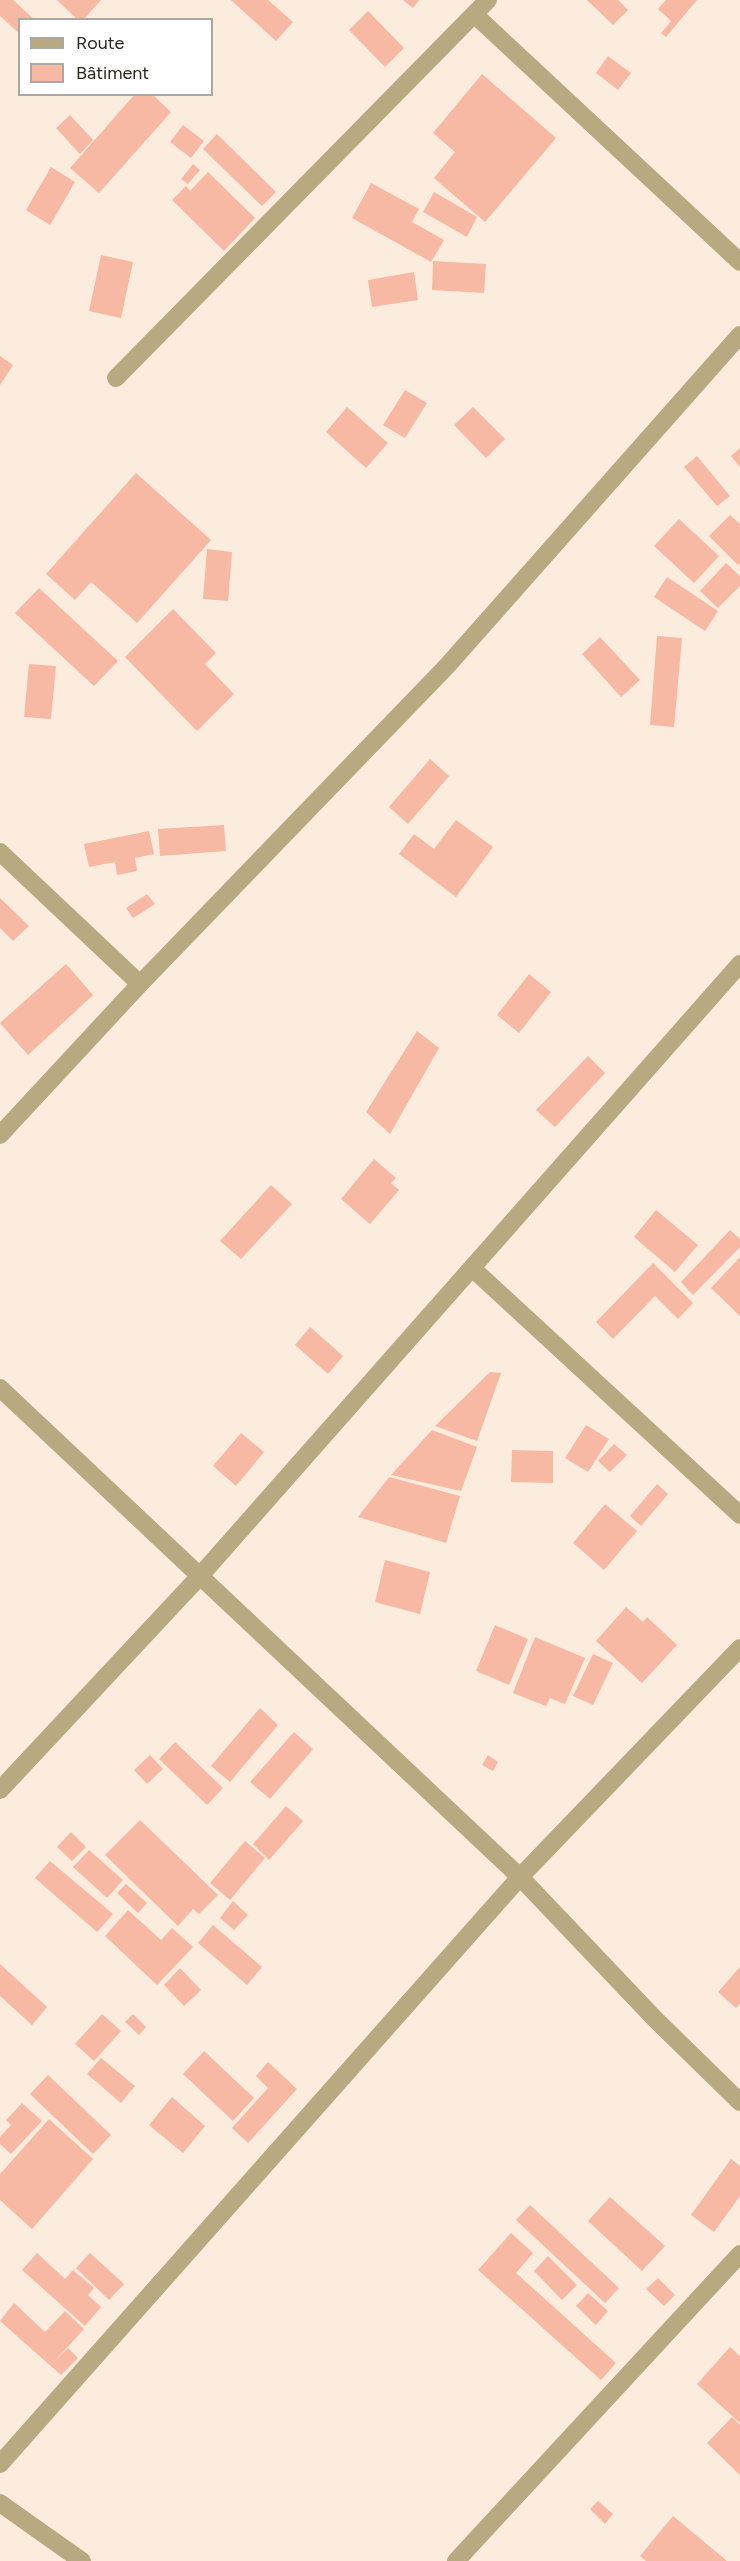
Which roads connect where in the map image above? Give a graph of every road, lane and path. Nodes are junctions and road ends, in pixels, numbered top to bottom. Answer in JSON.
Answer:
{"nodes":[{"id":1,"x":488,"y":0,"type":"edge"},
{"id":2,"x":475,"y":15,"type":"junction"},
{"id":3,"x":740,"y":262,"type":"edge"},
{"id":4,"x":740,"y":335,"type":"edge"},
{"id":5,"x":116,"y":378,"type":"dead end"},
{"id":6,"x":0,"y":852,"type":"edge"},
{"id":7,"x":740,"y":964,"type":"edge"},
{"id":8,"x":140,"y":984,"type":"junction"},
{"id":9,"x":0,"y":1135,"type":"edge"},
{"id":10,"x":472,"y":1268,"type":"junction"},
{"id":11,"x":0,"y":1388,"type":"edge"},
{"id":12,"x":740,"y":1515,"type":"edge"},
{"id":13,"x":199,"y":1577,"type":"junction"},
{"id":14,"x":740,"y":1648,"type":"edge"},
{"id":15,"x":0,"y":1790,"type":"edge"},
{"id":16,"x":520,"y":1877,"type":"junction"},
{"id":17,"x":740,"y":2102,"type":"edge"},
{"id":18,"x":740,"y":2254,"type":"edge"},
{"id":19,"x":0,"y":2464,"type":"edge"},
{"id":20,"x":0,"y":2502,"type":"edge"},
{"id":21,"x":82,"y":2561,"type":"edge"},
{"id":22,"x":456,"y":2561,"type":"edge"}],
"edges":[{"from":1,"to":2,"type":"street"},
{"from":2,"to":3,"type":"street"},
{"from":2,"to":5,"type":"street"},
{"from":4,"to":8,"type":"street"},
{"from":6,"to":8,"type":"street"},
{"from":7,"to":10,"type":"street"},
{"from":8,"to":9,"type":"street"},
{"from":10,"to":12,"type":"street"},
{"from":10,"to":13,"type":"street"},
{"from":11,"to":13,"type":"street"},
{"from":13,"to":15,"type":"street"},
{"from":13,"to":16,"type":"street"},
{"from":14,"to":16,"type":"street"},
{"from":16,"to":17,"type":"street"},
{"from":16,"to":19,"type":"street"},
{"from":18,"to":22,"type":"street"},
{"from":20,"to":21,"type":"street"}]}
